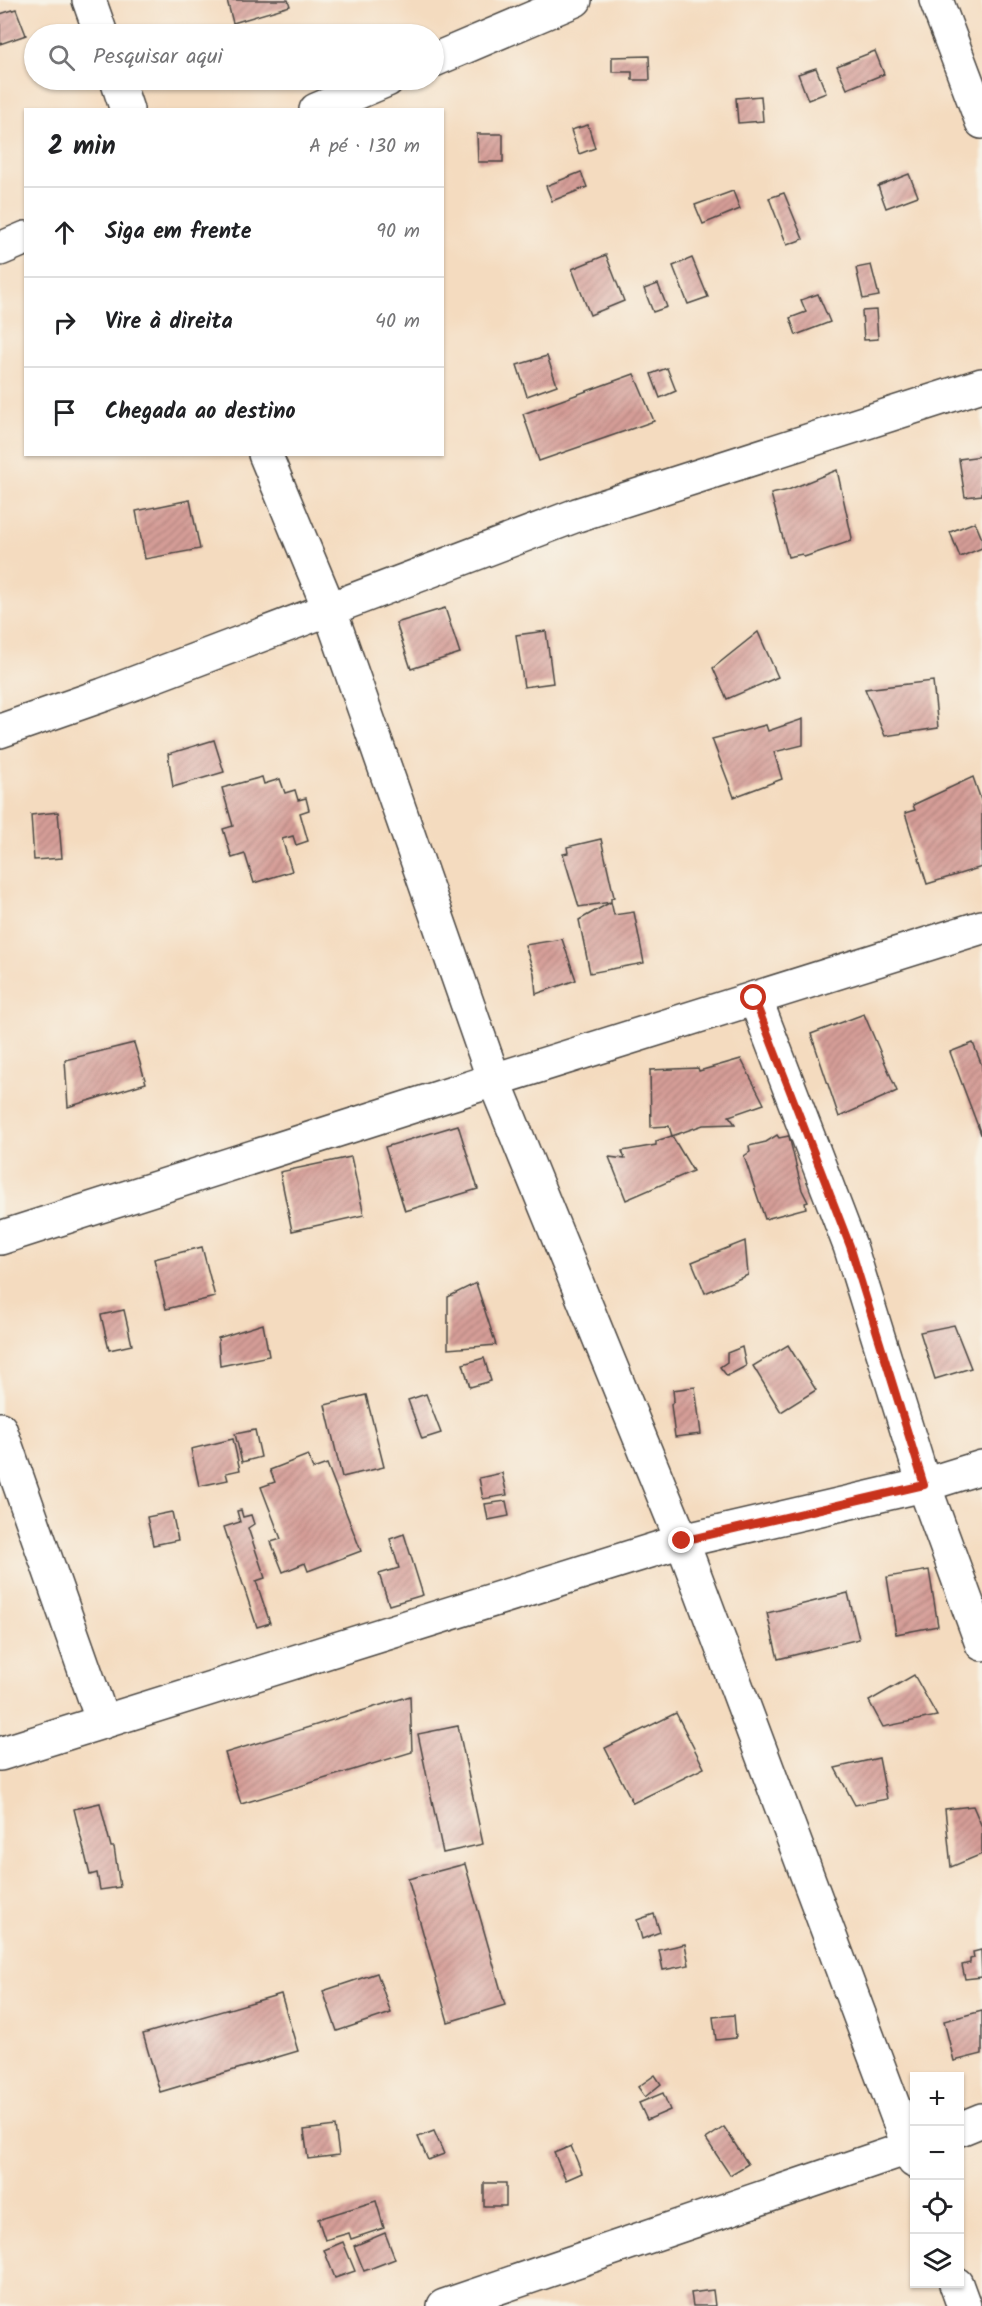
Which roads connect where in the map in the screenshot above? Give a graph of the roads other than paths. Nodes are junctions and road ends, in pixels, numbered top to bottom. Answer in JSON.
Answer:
{"nodes":[{"id":1,"x":89,"y":0,"type":"edge"},
{"id":2,"x":575,"y":0,"type":"edge"},
{"id":3,"x":936,"y":0,"type":"edge"},
{"id":4,"x":97,"y":24,"type":"edge"},
{"id":5,"x":444,"y":56,"type":"edge"},
{"id":6,"x":120,"y":90,"type":"edge"},
{"id":7,"x":363,"y":90,"type":"edge"},
{"id":8,"x":126,"y":108,"type":"edge"},
{"id":9,"x":321,"y":108,"type":"edge"},
{"id":10,"x":982,"y":122,"type":"edge"},
{"id":11,"x":24,"y":239,"type":"edge"},
{"id":12,"x":0,"y":249,"type":"edge"},
{"id":13,"x":982,"y":385,"type":"edge"},
{"id":14,"x":266,"y":456,"type":"edge"},
{"id":15,"x":329,"y":608,"type":"junction"},
{"id":16,"x":0,"y":731,"type":"edge"},
{"id":17,"x":982,"y":927,"type":"edge"},
{"id":18,"x":754,"y":998,"type":"junction"},
{"id":19,"x":494,"y":1080,"type":"junction"},
{"id":20,"x":0,"y":1238,"type":"edge"},
{"id":21,"x":0,"y":1429,"type":"edge"},
{"id":22,"x":982,"y":1467,"type":"edge"},
{"id":23,"x":924,"y":1485,"type":"junction"},
{"id":24,"x":682,"y":1541,"type":"junction"},
{"id":25,"x":982,"y":1644,"type":"edge"},
{"id":26,"x":103,"y":1722,"type":"junction"},
{"id":27,"x":0,"y":1754,"type":"edge"},
{"id":28,"x":982,"y":2120,"type":"edge"},
{"id":29,"x":964,"y":2127,"type":"edge"},
{"id":30,"x":910,"y":2143,"type":"edge"},
{"id":31,"x":910,"y":2152,"type":"edge"},
{"id":32,"x":958,"y":2288,"type":"edge"},
{"id":33,"x":444,"y":2306,"type":"edge"},
{"id":34,"x":964,"y":2306,"type":"edge"}],
"edges":[{"from":1,"to":4,"type":"street"},
{"from":2,"to":5,"type":"street"},
{"from":3,"to":10,"type":"street"},
{"from":6,"to":8,"type":"street"},
{"from":7,"to":9,"type":"street"},
{"from":11,"to":12,"type":"street"},
{"from":13,"to":15,"type":"street"},
{"from":14,"to":15,"type":"street"},
{"from":15,"to":16,"type":"street"},
{"from":15,"to":19,"type":"street"},
{"from":17,"to":18,"type":"street"},
{"from":18,"to":19,"type":"street"},
{"from":18,"to":23,"type":"street"},
{"from":19,"to":20,"type":"street"},
{"from":19,"to":24,"type":"street"},
{"from":21,"to":26,"type":"street"},
{"from":22,"to":23,"type":"street"},
{"from":23,"to":24,"type":"street"},
{"from":23,"to":25,"type":"street"},
{"from":24,"to":26,"type":"street"},
{"from":24,"to":30,"type":"street"},
{"from":26,"to":27,"type":"street"},
{"from":28,"to":29,"type":"street"},
{"from":31,"to":33,"type":"street"},
{"from":32,"to":34,"type":"street"}]}
